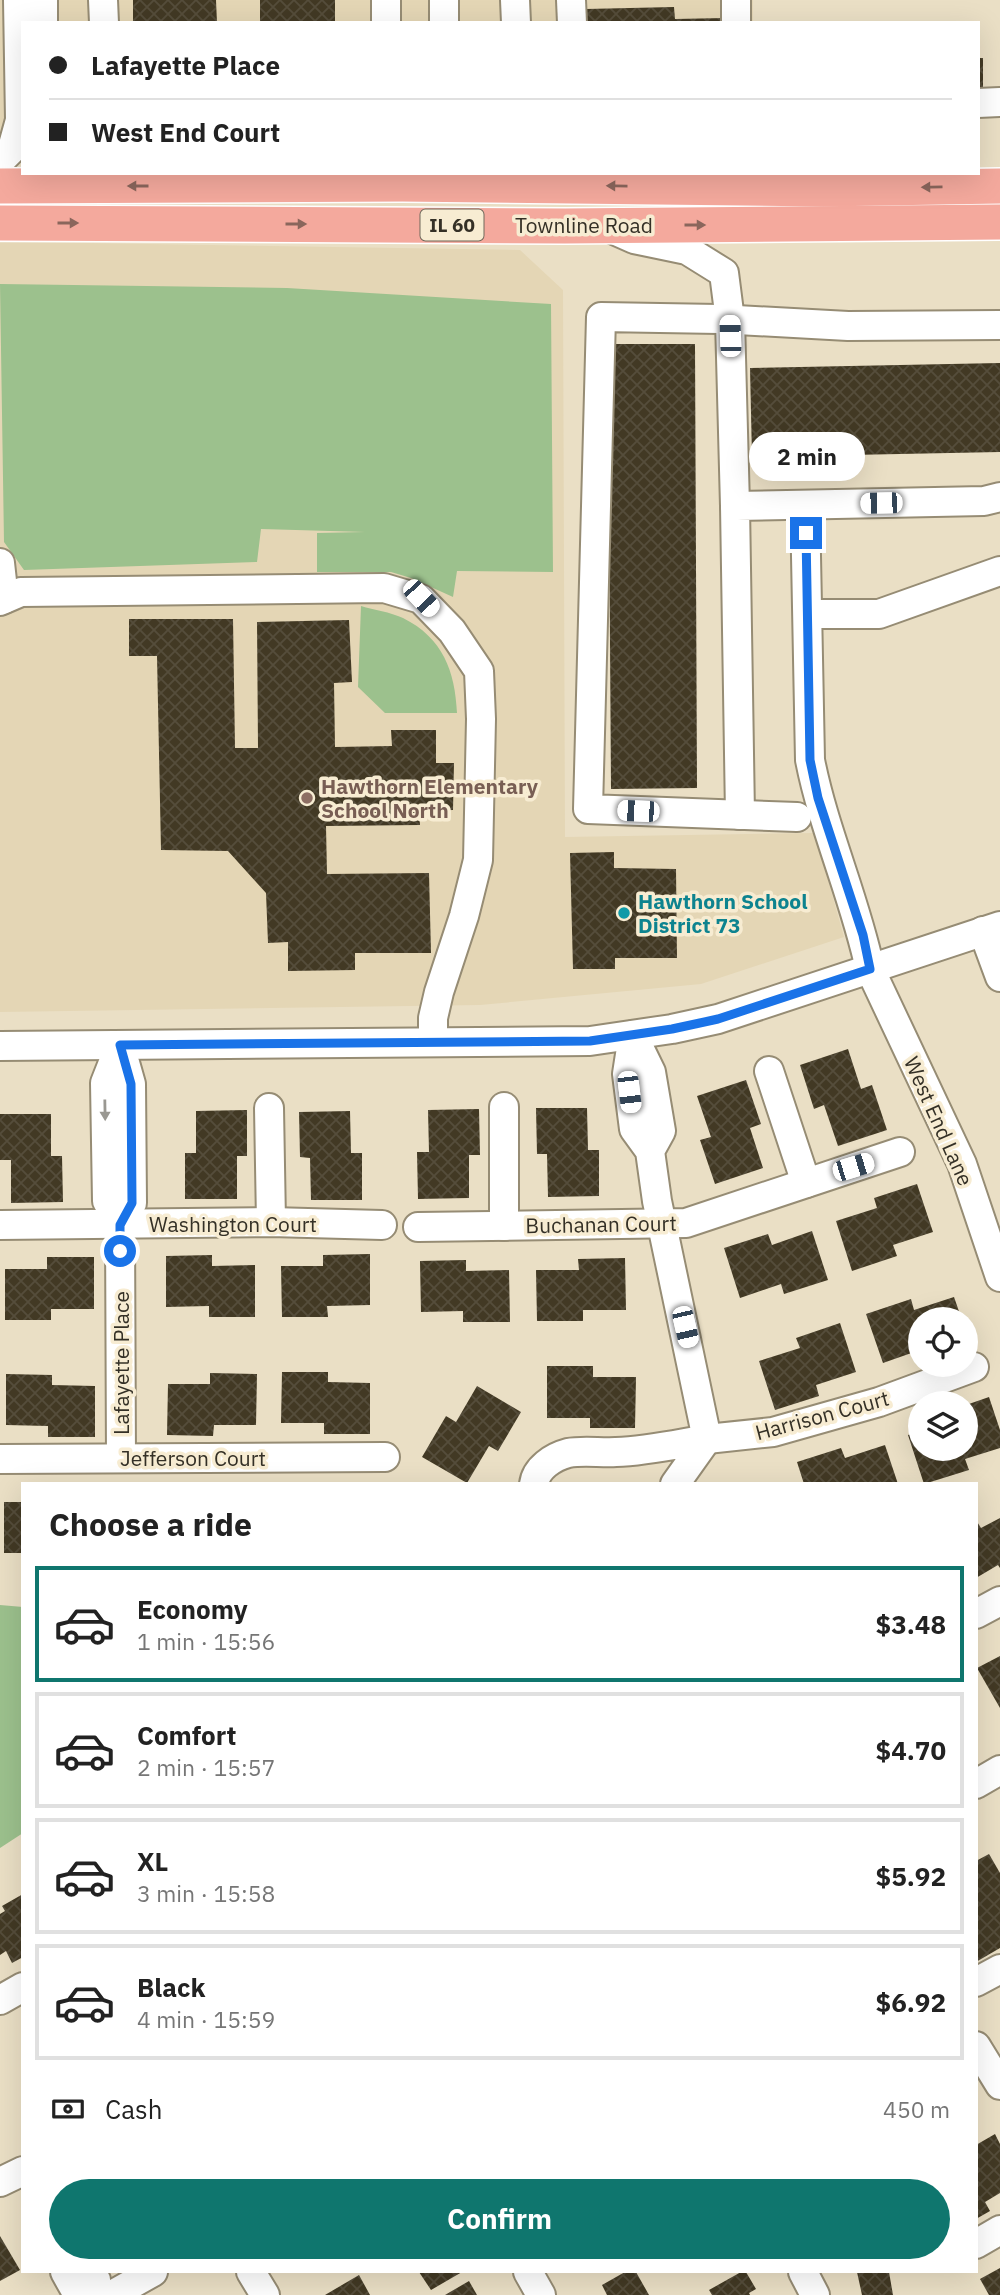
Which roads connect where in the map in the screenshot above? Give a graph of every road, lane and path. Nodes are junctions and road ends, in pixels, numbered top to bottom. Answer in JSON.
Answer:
{"nodes":[{"id":1,"x":18,"y":0,"type":"edge"},
{"id":2,"x":43,"y":0,"type":"edge"},
{"id":3,"x":103,"y":0,"type":"edge"},
{"id":4,"x":386,"y":0,"type":"edge"},
{"id":5,"x":444,"y":0,"type":"edge"},
{"id":6,"x":515,"y":0,"type":"edge"},
{"id":7,"x":571,"y":0,"type":"edge"},
{"id":8,"x":736,"y":0,"type":"edge"},
{"id":9,"x":43,"y":21,"type":"edge"},
{"id":10,"x":104,"y":21,"type":"edge"},
{"id":11,"x":386,"y":21,"type":"edge"},
{"id":12,"x":444,"y":21,"type":"edge"},
{"id":13,"x":516,"y":21,"type":"edge"},
{"id":14,"x":572,"y":21,"type":"edge"},
{"id":15,"x":736,"y":21,"type":"edge"},
{"id":16,"x":1000,"y":102,"type":"edge"},
{"id":17,"x":980,"y":103,"type":"edge"},
{"id":18,"x":0,"y":161,"type":"edge"},
{"id":19,"x":407,"y":178,"type":"edge"},
{"id":20,"x":496,"y":179,"type":"edge"},
{"id":21,"x":39,"y":180,"type":"edge"},
{"id":22,"x":83,"y":180,"type":"edge"},
{"id":23,"x":827,"y":181,"type":"edge"},
{"id":24,"x":981,"y":182,"type":"edge"},
{"id":25,"x":0,"y":186,"type":"edge"},
{"id":26,"x":0,"y":216,"type":"edge"},
{"id":27,"x":1000,"y":222,"type":"edge"},
{"id":28,"x":0,"y":223,"type":"edge"},
{"id":29,"x":606,"y":226,"type":"junction"},
{"id":30,"x":730,"y":320,"type":"junction"},
{"id":31,"x":1000,"y":325,"type":"edge"},
{"id":32,"x":1000,"y":496,"type":"edge"},
{"id":33,"x":805,"y":505,"type":"junction"},
{"id":34,"x":735,"y":506,"type":"junction"},
{"id":35,"x":0,"y":563,"type":"edge"},
{"id":36,"x":1000,"y":571,"type":"edge"},
{"id":37,"x":2,"y":600,"type":"edge"},
{"id":38,"x":807,"y":614,"type":"junction"},
{"id":39,"x":740,"y":815,"type":"junction"},
{"id":40,"x":797,"y":817,"type":"dead end"},
{"id":41,"x":992,"y":928,"type":"edge"},
{"id":42,"x":870,"y":969,"type":"junction"},
{"id":43,"x":1000,"y":977,"type":"edge"},
{"id":44,"x":634,"y":1035,"type":"junction"},
{"id":45,"x":433,"y":1042,"type":"junction"},
{"id":46,"x":120,"y":1045,"type":"junction"},
{"id":47,"x":0,"y":1046,"type":"edge"},
{"id":48,"x":769,"y":1071,"type":"dead end"},
{"id":49,"x":503,"y":1107,"type":"dead end"},
{"id":50,"x":269,"y":1108,"type":"dead end"},
{"id":51,"x":900,"y":1153,"type":"dead end"},
{"id":52,"x":806,"y":1182,"type":"junction"},
{"id":53,"x":271,"y":1222,"type":"junction"},
{"id":54,"x":662,"y":1223,"type":"junction"},
{"id":55,"x":382,"y":1224,"type":"dead end"},
{"id":56,"x":120,"y":1225,"type":"junction"},
{"id":57,"x":0,"y":1226,"type":"edge"},
{"id":58,"x":504,"y":1226,"type":"junction"},
{"id":59,"x":418,"y":1227,"type":"dead end"},
{"id":60,"x":1000,"y":1277,"type":"edge"},
{"id":61,"x":947,"y":1377,"type":"edge"},
{"id":62,"x":707,"y":1439,"type":"junction"},
{"id":63,"x":385,"y":1457,"type":"dead end"},
{"id":64,"x":121,"y":1458,"type":"junction"},
{"id":65,"x":0,"y":1460,"type":"edge"},
{"id":66,"x":534,"y":1482,"type":"edge"},
{"id":67,"x":676,"y":1482,"type":"edge"},
{"id":68,"x":1000,"y":1601,"type":"edge"},
{"id":69,"x":978,"y":1614,"type":"edge"},
{"id":70,"x":1000,"y":1770,"type":"edge"},
{"id":71,"x":978,"y":1783,"type":"edge"},
{"id":72,"x":1000,"y":1969,"type":"edge"},
{"id":73,"x":978,"y":1981,"type":"edge"},
{"id":74,"x":21,"y":1988,"type":"edge"},
{"id":75,"x":0,"y":2000,"type":"edge"},
{"id":76,"x":978,"y":2049,"type":"edge"},
{"id":77,"x":1000,"y":2085,"type":"edge"},
{"id":78,"x":1000,"y":2230,"type":"edge"},
{"id":79,"x":978,"y":2243,"type":"edge"},
{"id":80,"x":66,"y":2273,"type":"edge"},
{"id":81,"x":92,"y":2273,"type":"edge"},
{"id":82,"x":151,"y":2273,"type":"edge"},
{"id":83,"x":252,"y":2273,"type":"edge"},
{"id":84,"x":529,"y":2273,"type":"edge"},
{"id":85,"x":804,"y":2273,"type":"edge"},
{"id":86,"x":85,"y":2295,"type":"edge"},
{"id":87,"x":97,"y":2295,"type":"edge"},
{"id":88,"x":112,"y":2295,"type":"edge"},
{"id":89,"x":265,"y":2295,"type":"edge"},
{"id":90,"x":541,"y":2295,"type":"edge"},
{"id":91,"x":815,"y":2295,"type":"edge"}],
"edges":[{"from":1,"to":18,"type":"street"},
{"from":2,"to":9,"type":"street"},
{"from":3,"to":10,"type":"street"},
{"from":4,"to":11,"type":"street"},
{"from":5,"to":12,"type":"street"},
{"from":6,"to":13,"type":"street"},
{"from":7,"to":14,"type":"street"},
{"from":8,"to":15,"type":"street"},
{"from":16,"to":17,"type":"street"},
{"from":19,"to":20,"type":"main road","name":"Townline Road","number":"IL 60"},
{"from":19,"to":22,"type":"main road","name":"Townline Road","number":"IL 60","one_way":true},
{"from":23,"to":20,"type":"main road","name":"Townline Road","number":"IL 60","one_way":true},
{"from":21,"to":22,"type":"main road","name":"Townline Road","number":"IL 60"},
{"from":21,"to":25,"type":"main road","name":"Townline Road","number":"IL 60"},
{"from":21,"to":26,"type":"street"},
{"from":24,"to":23,"type":"main road","name":"Townline Road","number":"IL 60","one_way":true},
{"from":29,"to":27,"type":"main road","name":"Townline Road","number":"IL 60","one_way":true},
{"from":28,"to":29,"type":"main road","name":"Townline Road","number":"IL 60","one_way":true},
{"from":29,"to":30,"type":"street"},
{"from":30,"to":31,"type":"street"},
{"from":30,"to":34,"type":"street"},
{"from":30,"to":39,"type":"street"},
{"from":32,"to":33,"type":"street"},
{"from":33,"to":34,"type":"street"},
{"from":33,"to":38,"type":"street","name":"West End Lane"},
{"from":34,"to":39,"type":"street"},
{"from":35,"to":37,"type":"street"},
{"from":36,"to":38,"type":"street"},
{"from":37,"to":45,"type":"street"},
{"from":38,"to":42,"type":"street","name":"West End Lane"},
{"from":39,"to":40,"type":"street"},
{"from":41,"to":42,"type":"street"},
{"from":41,"to":43,"type":"street"},
{"from":42,"to":44,"type":"street"},
{"from":42,"to":60,"type":"street","name":"West End Lane"},
{"from":44,"to":45,"type":"street"},
{"from":44,"to":54,"type":"street"},
{"from":45,"to":46,"type":"street"},
{"from":46,"to":47,"type":"street"},
{"from":46,"to":56,"type":"street","name":"Lafayette Place"},
{"from":48,"to":52,"type":"street"},
{"from":49,"to":58,"type":"street"},
{"from":50,"to":53,"type":"street"},
{"from":51,"to":52,"type":"street","name":"Buchanan Court"},
{"from":52,"to":54,"type":"street","name":"Buchanan Court"},
{"from":53,"to":55,"type":"street","name":"Washington Court"},
{"from":53,"to":56,"type":"street","name":"Washington Court"},
{"from":54,"to":58,"type":"street","name":"Buchanan Court"},
{"from":54,"to":62,"type":"street"},
{"from":56,"to":57,"type":"street","name":"Washington Court"},
{"from":56,"to":64,"type":"street","name":"Lafayette Place"},
{"from":58,"to":59,"type":"street","name":"Buchanan Court"},
{"from":61,"to":62,"type":"street","name":"Harrison Court"},
{"from":62,"to":66,"type":"street","name":"Harrison Court"},
{"from":62,"to":67,"type":"street"},
{"from":63,"to":64,"type":"street","name":"Jefferson Court"},
{"from":64,"to":65,"type":"street","name":"Jefferson Court"},
{"from":68,"to":69,"type":"street"},
{"from":70,"to":71,"type":"street"},
{"from":72,"to":73,"type":"street"},
{"from":74,"to":75,"type":"street"},
{"from":76,"to":77,"type":"street"},
{"from":78,"to":79,"type":"street"},
{"from":80,"to":86,"type":"street"},
{"from":81,"to":87,"type":"street"},
{"from":82,"to":88,"type":"street"},
{"from":83,"to":89,"type":"street"},
{"from":84,"to":90,"type":"street"},
{"from":85,"to":91,"type":"street"}]}
